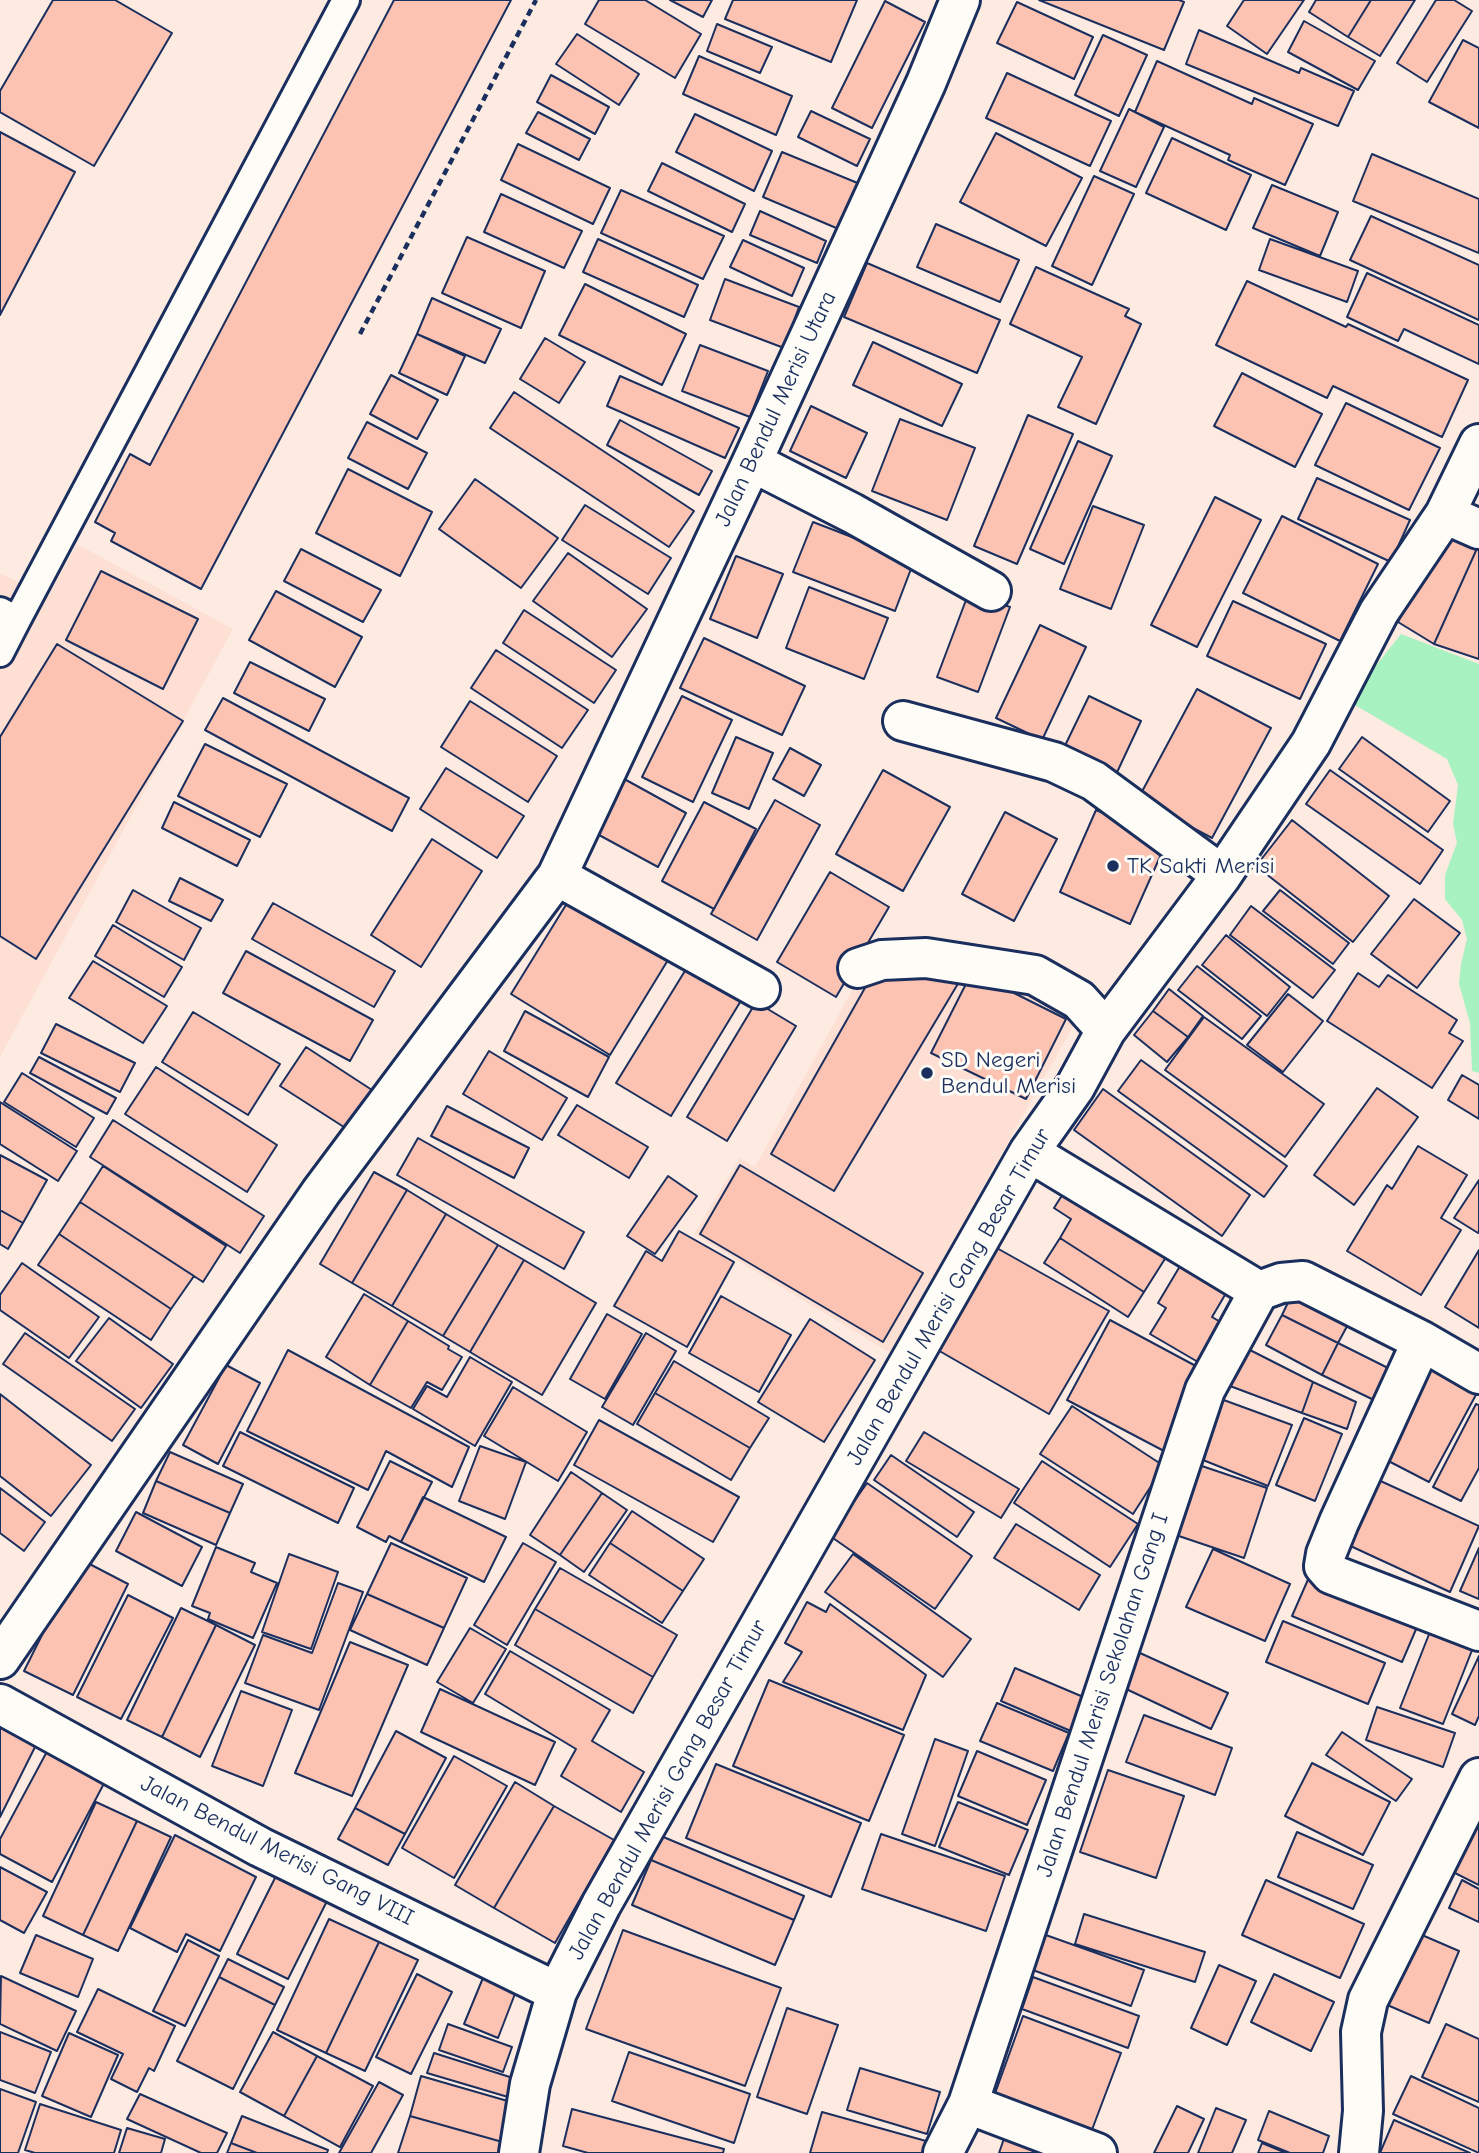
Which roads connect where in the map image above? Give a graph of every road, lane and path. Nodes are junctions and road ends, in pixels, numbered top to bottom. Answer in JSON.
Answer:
{"nodes":[{"id":1,"x":346,"y":0,"type":"edge"},
{"id":2,"x":536,"y":0,"type":"edge"},
{"id":3,"x":960,"y":0,"type":"edge"},
{"id":4,"x":360,"y":334,"type":"dead end"},
{"id":5,"x":1479,"y":444,"type":"edge"},
{"id":6,"x":752,"y":462,"type":"junction"},
{"id":7,"x":1445,"y":514,"type":"junction"},
{"id":8,"x":1479,"y":529,"type":"edge"},
{"id":9,"x":991,"y":591,"type":"dead end"},
{"id":10,"x":9,"y":615,"type":"edge"},
{"id":11,"x":0,"y":653,"type":"edge"},
{"id":12,"x":903,"y":721,"type":"dead end"},
{"id":13,"x":1222,"y":875,"type":"junction"},
{"id":14,"x":557,"y":876,"type":"junction"},
{"id":15,"x":858,"y":968,"type":"dead end"},
{"id":16,"x":760,"y":989,"type":"dead end"},
{"id":17,"x":1106,"y":1030,"type":"junction"},
{"id":18,"x":1029,"y":1152,"type":"junction"},
{"id":19,"x":1259,"y":1291,"type":"junction"},
{"id":20,"x":1422,"y":1341,"type":"junction"},
{"id":21,"x":1479,"y":1374,"type":"edge"},
{"id":22,"x":1479,"y":1631,"type":"edge"},
{"id":23,"x":0,"y":1659,"type":"edge"},
{"id":24,"x":0,"y":1704,"type":"edge"},
{"id":25,"x":1479,"y":1778,"type":"edge"},
{"id":26,"x":557,"y":1992,"type":"junction"},
{"id":27,"x":968,"y":2104,"type":"junction"},
{"id":28,"x":519,"y":2153,"type":"edge"},
{"id":29,"x":943,"y":2153,"type":"edge"},
{"id":30,"x":1097,"y":2153,"type":"edge"},
{"id":31,"x":1359,"y":2153,"type":"edge"}],
"edges":[{"from":1,"to":10,"type":"lane"},
{"from":2,"to":4,"type":"path"},
{"from":3,"to":6,"type":"street","name":"Jalan Bendul Merisi Utara"},
{"from":5,"to":7,"type":"street","name":"Jalan Bendul Merisi Gang Besar Timur"},
{"from":6,"to":9,"type":"street"},
{"from":6,"to":14,"type":"street","name":"Jalan Bendul Merisi Utara"},
{"from":7,"to":8,"type":"street"},
{"from":7,"to":13,"type":"street","name":"Jalan Bendul Merisi Gang Besar Timur"},
{"from":10,"to":11,"type":"lane"},
{"from":12,"to":13,"type":"street"},
{"from":13,"to":17,"type":"street","name":"Jalan Bendul Merisi Gang Besar Timur"},
{"from":14,"to":16,"type":"street"},
{"from":14,"to":23,"type":"street","name":"Jalan Bendul Merisi Utara"},
{"from":15,"to":17,"type":"street"},
{"from":17,"to":18,"type":"street","name":"Jalan Bendul Merisi Gang Besar Timur"},
{"from":18,"to":19,"type":"street"},
{"from":18,"to":26,"type":"street","name":"Jalan Bendul Merisi Gang Besar Timur"},
{"from":19,"to":20,"type":"street"},
{"from":19,"to":27,"type":"street","name":"Jalan Bendul Merisi Sekolahan Gang I"},
{"from":20,"to":21,"type":"street"},
{"from":20,"to":22,"type":"street"},
{"from":24,"to":26,"type":"street","name":"Jalan Bendul Merisi Gang VIII"},
{"from":25,"to":31,"type":"street"},
{"from":26,"to":28,"type":"street","name":"Jalan Bendul Merisi Gang Besar Timur"},
{"from":27,"to":29,"type":"street","name":"Jalan Bendul Merisi Sekolahan Gang I"},
{"from":27,"to":30,"type":"street"}]}
